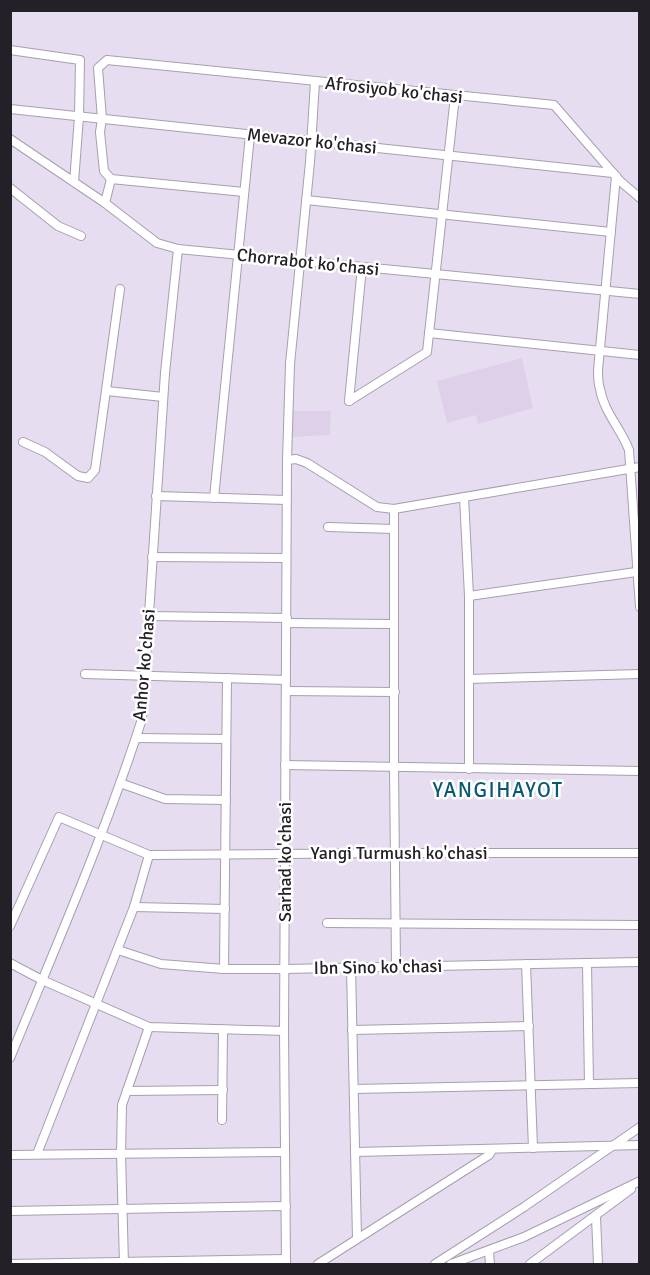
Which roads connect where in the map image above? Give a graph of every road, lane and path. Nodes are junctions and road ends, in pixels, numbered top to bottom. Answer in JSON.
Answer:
{"nodes":[{"id":1,"x":10,"y":50,"type":"edge"},
{"id":2,"x":315,"y":82,"type":"junction"},
{"id":3,"x":455,"y":96,"type":"junction"},
{"id":4,"x":10,"y":109,"type":"edge"},
{"id":5,"x":79,"y":117,"type":"junction"},
{"id":6,"x":102,"y":119,"type":"junction"},
{"id":7,"x":250,"y":135,"type":"junction"},
{"id":8,"x":10,"y":139,"type":"edge"},
{"id":9,"x":311,"y":141,"type":"junction"},
{"id":10,"x":450,"y":156,"type":"junction"},
{"id":11,"x":614,"y":175,"type":"junction"},
{"id":12,"x":111,"y":180,"type":"junction"},
{"id":13,"x":74,"y":182,"type":"junction"},
{"id":14,"x":10,"y":188,"type":"edge"},
{"id":15,"x":244,"y":192,"type":"junction"},
{"id":16,"x":639,"y":198,"type":"edge"},
{"id":17,"x":306,"y":200,"type":"junction"},
{"id":18,"x":105,"y":203,"type":"junction"},
{"id":19,"x":443,"y":214,"type":"junction"},
{"id":20,"x":611,"y":232,"type":"junction"},
{"id":21,"x":81,"y":236,"type":"dead end"},
{"id":22,"x":178,"y":249,"type":"junction"},
{"id":23,"x":238,"y":255,"type":"junction"},
{"id":24,"x":300,"y":261,"type":"junction"},
{"id":25,"x":362,"y":267,"type":"junction"},
{"id":26,"x":436,"y":274,"type":"junction"},
{"id":27,"x":120,"y":289,"type":"dead end"},
{"id":28,"x":605,"y":291,"type":"junction"},
{"id":29,"x":639,"y":294,"type":"edge"},
{"id":30,"x":429,"y":333,"type":"junction"},
{"id":31,"x":599,"y":351,"type":"junction"},
{"id":32,"x":639,"y":355,"type":"edge"},
{"id":33,"x":107,"y":391,"type":"junction"},
{"id":34,"x":163,"y":397,"type":"junction"},
{"id":35,"x":23,"y":442,"type":"dead end"},
{"id":36,"x":287,"y":460,"type":"junction"},
{"id":37,"x":635,"y":468,"type":"edge"},
{"id":38,"x":156,"y":496,"type":"junction"},
{"id":39,"x":464,"y":497,"type":"junction"},
{"id":40,"x":214,"y":498,"type":"junction"},
{"id":41,"x":286,"y":500,"type":"junction"},
{"id":42,"x":394,"y":509,"type":"junction"},
{"id":43,"x":328,"y":527,"type":"dead end"},
{"id":44,"x":394,"y":529,"type":"junction"},
{"id":45,"x":152,"y":557,"type":"junction"},
{"id":46,"x":286,"y":558,"type":"junction"},
{"id":47,"x":638,"y":559,"type":"edge"},
{"id":48,"x":636,"y":572,"type":"junction"},
{"id":49,"x":469,"y":596,"type":"junction"},
{"id":50,"x":639,"y":607,"type":"edge"},
{"id":51,"x":148,"y":616,"type":"junction"},
{"id":52,"x":287,"y":620,"type":"junction"},
{"id":53,"x":393,"y":624,"type":"junction"},
{"id":54,"x":85,"y":674,"type":"dead end"},
{"id":55,"x":639,"y":674,"type":"edge"},
{"id":56,"x":145,"y":677,"type":"junction"},
{"id":57,"x":227,"y":678,"type":"junction"},
{"id":58,"x":469,"y":679,"type":"junction"},
{"id":59,"x":285,"y":680,"type":"junction"},
{"id":60,"x":286,"y":691,"type":"junction"},
{"id":61,"x":395,"y":692,"type":"junction"},
{"id":62,"x":136,"y":738,"type":"junction"},
{"id":63,"x":226,"y":739,"type":"junction"},
{"id":64,"x":285,"y":765,"type":"junction"},
{"id":65,"x":394,"y":766,"type":"junction"},
{"id":66,"x":469,"y":769,"type":"junction"},
{"id":67,"x":639,"y":771,"type":"edge"},
{"id":68,"x":120,"y":783,"type":"junction"},
{"id":69,"x":226,"y":800,"type":"junction"},
{"id":70,"x":100,"y":834,"type":"junction"},
{"id":71,"x":394,"y":853,"type":"junction"},
{"id":72,"x":639,"y":853,"type":"edge"},
{"id":73,"x":284,"y":854,"type":"junction"},
{"id":74,"x":149,"y":855,"type":"junction"},
{"id":75,"x":225,"y":855,"type":"junction"},
{"id":76,"x":134,"y":907,"type":"junction"},
{"id":77,"x":225,"y":909,"type":"junction"},
{"id":78,"x":396,"y":922,"type":"junction"},
{"id":79,"x":327,"y":923,"type":"dead end"},
{"id":80,"x":10,"y":926,"type":"edge"},
{"id":81,"x":639,"y":926,"type":"edge"},
{"id":82,"x":118,"y":950,"type":"junction"},
{"id":83,"x":639,"y":962,"type":"edge"},
{"id":84,"x":10,"y":963,"type":"edge"},
{"id":85,"x":587,"y":963,"type":"junction"},
{"id":86,"x":526,"y":964,"type":"junction"},
{"id":87,"x":396,"y":966,"type":"junction"},
{"id":88,"x":351,"y":968,"type":"junction"},
{"id":89,"x":224,"y":969,"type":"junction"},
{"id":90,"x":284,"y":969,"type":"junction"},
{"id":91,"x":42,"y":980,"type":"junction"},
{"id":92,"x":98,"y":1005,"type":"junction"},
{"id":93,"x":529,"y":1026,"type":"junction"},
{"id":94,"x":149,"y":1027,"type":"junction"},
{"id":95,"x":223,"y":1029,"type":"junction"},
{"id":96,"x":352,"y":1030,"type":"junction"},
{"id":97,"x":284,"y":1031,"type":"junction"},
{"id":98,"x":10,"y":1058,"type":"edge"},
{"id":99,"x":639,"y":1083,"type":"edge"},
{"id":100,"x":589,"y":1084,"type":"junction"},
{"id":101,"x":532,"y":1085,"type":"junction"},
{"id":102,"x":354,"y":1089,"type":"junction"},
{"id":103,"x":223,"y":1090,"type":"junction"},
{"id":104,"x":127,"y":1091,"type":"junction"},
{"id":105,"x":222,"y":1120,"type":"dead end"},
{"id":106,"x":639,"y":1128,"type":"edge"},
{"id":107,"x":616,"y":1145,"type":"junction"},
{"id":108,"x":639,"y":1145,"type":"edge"},
{"id":109,"x":533,"y":1148,"type":"junction"},
{"id":110,"x":492,"y":1150,"type":"junction"},
{"id":111,"x":285,"y":1152,"type":"junction"},
{"id":112,"x":355,"y":1152,"type":"junction"},
{"id":113,"x":37,"y":1154,"type":"junction"},
{"id":114,"x":121,"y":1154,"type":"junction"},
{"id":115,"x":10,"y":1155,"type":"edge"},
{"id":116,"x":639,"y":1182,"type":"edge"},
{"id":117,"x":286,"y":1206,"type":"junction"},
{"id":118,"x":123,"y":1210,"type":"junction"},
{"id":119,"x":10,"y":1211,"type":"edge"},
{"id":120,"x":596,"y":1217,"type":"junction"},
{"id":121,"x":357,"y":1238,"type":"junction"},
{"id":122,"x":489,"y":1251,"type":"junction"},
{"id":123,"x":544,"y":1254,"type":"junction"},
{"id":124,"x":286,"y":1262,"type":"edge"},
{"id":125,"x":10,"y":1264,"type":"edge"},
{"id":126,"x":124,"y":1264,"type":"edge"},
{"id":127,"x":318,"y":1264,"type":"edge"},
{"id":128,"x":435,"y":1264,"type":"edge"},
{"id":129,"x":452,"y":1264,"type":"edge"},
{"id":130,"x":490,"y":1264,"type":"edge"},
{"id":131,"x":530,"y":1264,"type":"edge"},
{"id":132,"x":545,"y":1264,"type":"edge"},
{"id":133,"x":598,"y":1264,"type":"edge"}],
"edges":[{"from":1,"to":5,"type":"street"},
{"from":2,"to":3,"type":"street","name":"Afrosiyob ko'chasi"},
{"from":2,"to":6,"type":"street","name":"Afrosiyob ko'chasi"},
{"from":2,"to":9,"type":"street","name":"Sarhad ko'chasi"},
{"from":3,"to":10,"type":"street"},
{"from":3,"to":11,"type":"street","name":"Afrosiyob ko'chasi"},
{"from":4,"to":5,"type":"street","name":"Mevazor ko'chasi"},
{"from":5,"to":6,"type":"street","name":"Mevazor ko'chasi"},
{"from":5,"to":13,"type":"street"},
{"from":6,"to":7,"type":"street","name":"Mevazor ko'chasi"},
{"from":6,"to":12,"type":"street"},
{"from":7,"to":9,"type":"street","name":"Mevazor ko'chasi"},
{"from":7,"to":15,"type":"street"},
{"from":8,"to":13,"type":"street","name":"Chorrabot ko'chasi"},
{"from":9,"to":10,"type":"street","name":"Mevazor ko'chasi"},
{"from":9,"to":17,"type":"street","name":"Sarhad ko'chasi"},
{"from":10,"to":11,"type":"street","name":"Mevazor ko'chasi"},
{"from":10,"to":19,"type":"street"},
{"from":11,"to":16,"type":"street","name":"Afrosiyob ko'chasi"},
{"from":11,"to":20,"type":"street"},
{"from":12,"to":15,"type":"street"},
{"from":12,"to":18,"type":"street"},
{"from":13,"to":18,"type":"street","name":"Chorrabot ko'chasi"},
{"from":14,"to":21,"type":"street"},
{"from":15,"to":23,"type":"street"},
{"from":17,"to":19,"type":"street"},
{"from":17,"to":24,"type":"street","name":"Sarhad ko'chasi"},
{"from":18,"to":22,"type":"street","name":"Chorrabot ko'chasi"},
{"from":19,"to":20,"type":"street"},
{"from":19,"to":26,"type":"street"},
{"from":20,"to":28,"type":"street"},
{"from":22,"to":23,"type":"street","name":"Chorrabot ko'chasi"},
{"from":22,"to":34,"type":"street","name":"Anhor ko'chasi"},
{"from":23,"to":24,"type":"street","name":"Chorrabot ko'chasi"},
{"from":23,"to":40,"type":"street"},
{"from":24,"to":25,"type":"street","name":"Chorrabot ko'chasi"},
{"from":24,"to":36,"type":"street","name":"Sarhad ko'chasi"},
{"from":25,"to":26,"type":"street","name":"Chorrabot ko'chasi"},
{"from":25,"to":30,"type":"street"},
{"from":26,"to":28,"type":"street","name":"Chorrabot ko'chasi"},
{"from":26,"to":30,"type":"street"},
{"from":27,"to":33,"type":"street"},
{"from":28,"to":29,"type":"street","name":"Chorrabot ko'chasi"},
{"from":28,"to":31,"type":"street"},
{"from":30,"to":31,"type":"street"},
{"from":31,"to":32,"type":"street"},
{"from":31,"to":37,"type":"street"},
{"from":33,"to":34,"type":"street"},
{"from":33,"to":35,"type":"street"},
{"from":34,"to":38,"type":"street","name":"Anhor ko'chasi"},
{"from":36,"to":41,"type":"street","name":"Sarhad ko'chasi"},
{"from":36,"to":42,"type":"street"},
{"from":37,"to":39,"type":"street"},
{"from":37,"to":47,"type":"street"},
{"from":38,"to":40,"type":"street"},
{"from":38,"to":45,"type":"street","name":"Anhor ko'chasi"},
{"from":39,"to":42,"type":"street"},
{"from":39,"to":49,"type":"street"},
{"from":40,"to":41,"type":"street"},
{"from":41,"to":46,"type":"street","name":"Sarhad ko'chasi"},
{"from":42,"to":44,"type":"street"},
{"from":43,"to":44,"type":"street"},
{"from":44,"to":53,"type":"street"},
{"from":45,"to":46,"type":"street"},
{"from":45,"to":51,"type":"street","name":"Anhor ko'chasi"},
{"from":46,"to":52,"type":"street","name":"Sarhad ko'chasi"},
{"from":47,"to":48,"type":"street"},
{"from":48,"to":49,"type":"street"},
{"from":48,"to":50,"type":"street"},
{"from":49,"to":58,"type":"street"},
{"from":51,"to":52,"type":"street"},
{"from":51,"to":56,"type":"street","name":"Anhor ko'chasi"},
{"from":52,"to":53,"type":"street"},
{"from":52,"to":59,"type":"street","name":"Sarhad ko'chasi"},
{"from":53,"to":61,"type":"street"},
{"from":54,"to":56,"type":"street"},
{"from":55,"to":58,"type":"street"},
{"from":56,"to":57,"type":"street"},
{"from":56,"to":62,"type":"street","name":"Anhor ko'chasi"},
{"from":57,"to":59,"type":"street"},
{"from":57,"to":63,"type":"street"},
{"from":58,"to":66,"type":"street"},
{"from":59,"to":60,"type":"street","name":"Sarhad ko'chasi"},
{"from":60,"to":61,"type":"street"},
{"from":60,"to":64,"type":"street","name":"Sarhad ko'chasi"},
{"from":61,"to":65,"type":"street"},
{"from":62,"to":63,"type":"street"},
{"from":62,"to":68,"type":"street","name":"Anhor ko'chasi"},
{"from":63,"to":69,"type":"street"},
{"from":64,"to":65,"type":"street"},
{"from":64,"to":73,"type":"street","name":"Sarhad ko'chasi"},
{"from":65,"to":66,"type":"street"},
{"from":65,"to":71,"type":"street"},
{"from":66,"to":67,"type":"street"},
{"from":68,"to":69,"type":"street"},
{"from":68,"to":70,"type":"street","name":"Anhor ko'chasi"},
{"from":69,"to":75,"type":"street"},
{"from":70,"to":74,"type":"street","name":"Yangi Turmush ko'chasi"},
{"from":70,"to":80,"type":"street","name":"Yangi Turmush ko'chasi"},
{"from":70,"to":91,"type":"street","name":"Anhor ko'chasi"},
{"from":71,"to":72,"type":"street","name":"Yangi Turmush ko'chasi"},
{"from":71,"to":73,"type":"street","name":"Yangi Turmush ko'chasi"},
{"from":71,"to":78,"type":"street"},
{"from":73,"to":75,"type":"street","name":"Yangi Turmush ko'chasi"},
{"from":73,"to":90,"type":"street","name":"Sarhad ko'chasi"},
{"from":74,"to":75,"type":"street","name":"Yangi Turmush ko'chasi"},
{"from":74,"to":76,"type":"street"},
{"from":75,"to":77,"type":"street"},
{"from":76,"to":77,"type":"street"},
{"from":76,"to":82,"type":"street"},
{"from":77,"to":89,"type":"street"},
{"from":78,"to":79,"type":"street"},
{"from":78,"to":81,"type":"street"},
{"from":78,"to":87,"type":"street"},
{"from":82,"to":89,"type":"street","name":"Ibn Sino ko'chasi"},
{"from":82,"to":92,"type":"street"},
{"from":83,"to":85,"type":"street","name":"Ibn Sino ko'chasi"},
{"from":84,"to":91,"type":"street"},
{"from":85,"to":86,"type":"street","name":"Ibn Sino ko'chasi"},
{"from":85,"to":100,"type":"street"},
{"from":86,"to":87,"type":"street","name":"Ibn Sino ko'chasi"},
{"from":86,"to":93,"type":"street"},
{"from":87,"to":88,"type":"street","name":"Ibn Sino ko'chasi"},
{"from":88,"to":90,"type":"street","name":"Ibn Sino ko'chasi"},
{"from":88,"to":96,"type":"street"},
{"from":89,"to":90,"type":"street","name":"Ibn Sino ko'chasi"},
{"from":90,"to":97,"type":"street","name":"Sarhad ko'chasi"},
{"from":91,"to":92,"type":"street"},
{"from":91,"to":98,"type":"street","name":"Anhor ko'chasi"},
{"from":92,"to":94,"type":"street"},
{"from":92,"to":113,"type":"street"},
{"from":93,"to":96,"type":"street"},
{"from":93,"to":101,"type":"street"},
{"from":94,"to":95,"type":"street"},
{"from":94,"to":104,"type":"street"},
{"from":95,"to":97,"type":"street"},
{"from":95,"to":103,"type":"street"},
{"from":96,"to":102,"type":"street"},
{"from":97,"to":111,"type":"street","name":"Sarhad ko'chasi"},
{"from":99,"to":100,"type":"street"},
{"from":100,"to":101,"type":"street"},
{"from":101,"to":102,"type":"street"},
{"from":101,"to":109,"type":"street"},
{"from":102,"to":112,"type":"street"},
{"from":103,"to":104,"type":"street"},
{"from":103,"to":105,"type":"street"},
{"from":104,"to":114,"type":"street"},
{"from":106,"to":107,"type":"street"},
{"from":107,"to":108,"type":"street"},
{"from":107,"to":109,"type":"street"},
{"from":107,"to":128,"type":"street"},
{"from":109,"to":110,"type":"street"},
{"from":110,"to":112,"type":"street"},
{"from":110,"to":121,"type":"street"},
{"from":111,"to":114,"type":"street"},
{"from":111,"to":117,"type":"street","name":"Sarhad ko'chasi"},
{"from":112,"to":121,"type":"street"},
{"from":113,"to":114,"type":"street"},
{"from":113,"to":115,"type":"street"},
{"from":114,"to":118,"type":"street"},
{"from":116,"to":120,"type":"street"},
{"from":116,"to":122,"type":"street"},
{"from":117,"to":118,"type":"street"},
{"from":117,"to":124,"type":"street","name":"Sarhad ko'chasi"},
{"from":118,"to":119,"type":"street"},
{"from":118,"to":126,"type":"street"},
{"from":120,"to":123,"type":"street"},
{"from":120,"to":133,"type":"street"},
{"from":121,"to":127,"type":"street"},
{"from":122,"to":129,"type":"street"},
{"from":122,"to":130,"type":"street"},
{"from":123,"to":131,"type":"street"},
{"from":123,"to":132,"type":"street"},
{"from":124,"to":126,"type":"street"},
{"from":125,"to":126,"type":"street"}]}
